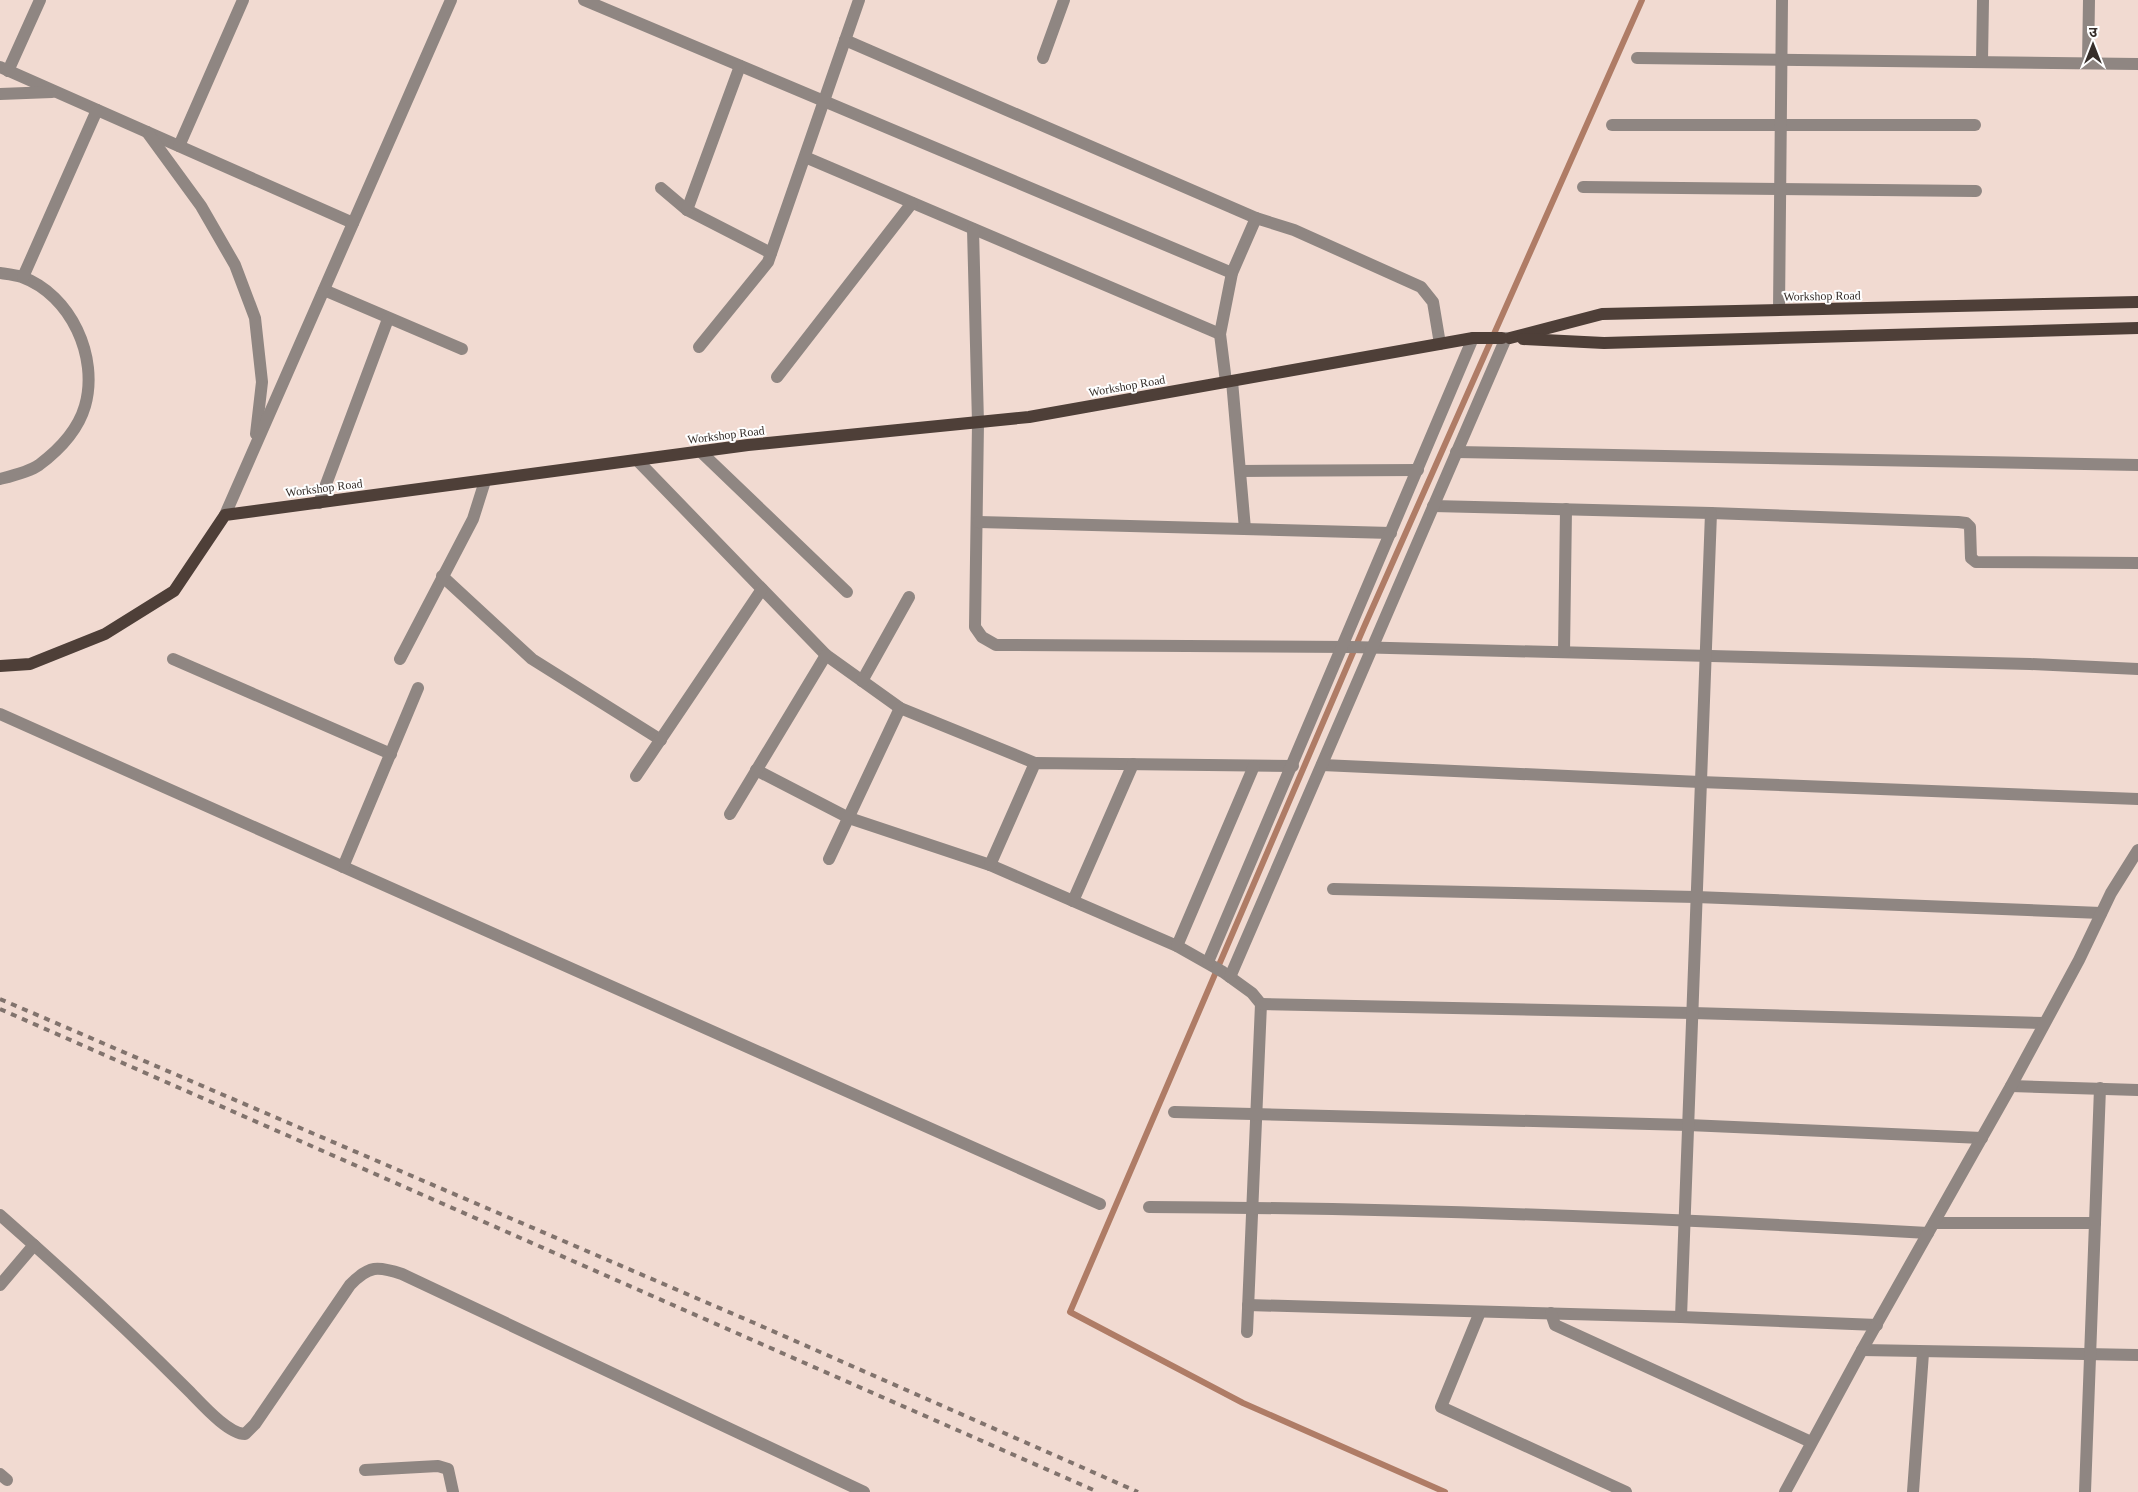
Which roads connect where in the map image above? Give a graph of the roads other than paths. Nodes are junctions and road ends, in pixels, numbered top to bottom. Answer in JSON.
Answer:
{"nodes":[{"id":1,"x":40,"y":0,"type":"edge"},
{"id":2,"x":243,"y":0,"type":"edge"},
{"id":3,"x":451,"y":0,"type":"edge"},
{"id":4,"x":584,"y":0,"type":"edge"},
{"id":5,"x":859,"y":0,"type":"edge"},
{"id":6,"x":1064,"y":0,"type":"edge"},
{"id":7,"x":1782,"y":0,"type":"edge"},
{"id":8,"x":1983,"y":0,"type":"edge"},
{"id":9,"x":2089,"y":0,"type":"edge"},
{"id":10,"x":845,"y":40,"type":"junction"},
{"id":11,"x":1043,"y":58,"type":"dead end"},
{"id":12,"x":1637,"y":58,"type":"dead end"},
{"id":13,"x":1782,"y":60,"type":"junction"},
{"id":14,"x":1982,"y":61,"type":"junction"},
{"id":15,"x":2088,"y":62,"type":"junction"},
{"id":16,"x":2138,"y":64,"type":"edge"},
{"id":17,"x":740,"y":66,"type":"junction"},
{"id":18,"x":4,"y":69,"type":"edge"},
{"id":19,"x":56,"y":92,"type":"junction"},
{"id":20,"x":0,"y":94,"type":"edge"},
{"id":21,"x":824,"y":101,"type":"junction"},
{"id":22,"x":96,"y":110,"type":"junction"},
{"id":23,"x":1612,"y":124,"type":"dead end"},
{"id":24,"x":1781,"y":125,"type":"junction"},
{"id":25,"x":1975,"y":125,"type":"dead end"},
{"id":26,"x":147,"y":132,"type":"junction"},
{"id":27,"x":179,"y":146,"type":"junction"},
{"id":28,"x":805,"y":157,"type":"junction"},
{"id":29,"x":1583,"y":187,"type":"dead end"},
{"id":30,"x":662,"y":188,"type":"dead end"},
{"id":31,"x":1780,"y":189,"type":"junction"},
{"id":32,"x":1976,"y":191,"type":"dead end"},
{"id":33,"x":912,"y":203,"type":"junction"},
{"id":34,"x":687,"y":210,"type":"junction"},
{"id":35,"x":1256,"y":218,"type":"junction"},
{"id":36,"x":353,"y":223,"type":"junction"},
{"id":37,"x":973,"y":229,"type":"junction"},
{"id":38,"x":771,"y":254,"type":"junction"},
{"id":39,"x":0,"y":273,"type":"edge"},
{"id":40,"x":1232,"y":273,"type":"junction"},
{"id":41,"x":23,"y":277,"type":"junction"},
{"id":42,"x":324,"y":290,"type":"junction"},
{"id":43,"x":2138,"y":302,"type":"edge"},
{"id":44,"x":1779,"y":310,"type":"junction"},
{"id":45,"x":388,"y":319,"type":"junction"},
{"id":46,"x":2138,"y":328,"type":"edge"},
{"id":47,"x":1220,"y":334,"type":"junction"},
{"id":48,"x":1477,"y":338,"type":"junction"},
{"id":49,"x":1506,"y":338,"type":"junction"},
{"id":50,"x":1440,"y":344,"type":"junction"},
{"id":51,"x":699,"y":347,"type":"dead end"},
{"id":52,"x":462,"y":348,"type":"dead end"},
{"id":53,"x":777,"y":377,"type":"dead end"},
{"id":54,"x":1229,"y":382,"type":"junction"},
{"id":55,"x":978,"y":423,"type":"junction"},
{"id":56,"x":254,"y":448,"type":"junction"},
{"id":57,"x":701,"y":452,"type":"junction"},
{"id":58,"x":1456,"y":452,"type":"junction"},
{"id":59,"x":637,"y":460,"type":"junction"},
{"id":60,"x":2138,"y":465,"type":"edge"},
{"id":61,"x":1418,"y":470,"type":"junction"},
{"id":62,"x":1240,"y":472,"type":"junction"},
{"id":63,"x":0,"y":480,"type":"edge"},
{"id":64,"x":485,"y":481,"type":"junction"},
{"id":65,"x":319,"y":503,"type":"junction"},
{"id":66,"x":1433,"y":506,"type":"junction"},
{"id":67,"x":1566,"y":509,"type":"junction"},
{"id":68,"x":1710,"y":513,"type":"junction"},
{"id":69,"x":225,"y":515,"type":"junction"},
{"id":70,"x":978,"y":522,"type":"junction"},
{"id":71,"x":1245,"y":529,"type":"junction"},
{"id":72,"x":1391,"y":533,"type":"junction"},
{"id":73,"x":2138,"y":563,"type":"edge"},
{"id":74,"x":442,"y":576,"type":"junction"},
{"id":75,"x":762,"y":589,"type":"junction"},
{"id":76,"x":848,"y":592,"type":"dead end"},
{"id":77,"x":909,"y":597,"type":"dead end"},
{"id":78,"x":1357,"y":647,"type":"junction"},
{"id":79,"x":1564,"y":652,"type":"junction"},
{"id":80,"x":826,"y":655,"type":"junction"},
{"id":81,"x":1705,"y":655,"type":"junction"},
{"id":82,"x":400,"y":658,"type":"dead end"},
{"id":83,"x":173,"y":659,"type":"dead end"},
{"id":84,"x":0,"y":666,"type":"edge"},
{"id":85,"x":2138,"y":669,"type":"edge"},
{"id":86,"x":862,"y":681,"type":"junction"},
{"id":87,"x":418,"y":688,"type":"dead end"},
{"id":88,"x":900,"y":708,"type":"junction"},
{"id":89,"x":0,"y":714,"type":"edge"},
{"id":90,"x":661,"y":740,"type":"junction"},
{"id":91,"x":390,"y":754,"type":"junction"},
{"id":92,"x":1035,"y":762,"type":"junction"},
{"id":93,"x":1132,"y":764,"type":"junction"},
{"id":94,"x":1322,"y":764,"type":"junction"},
{"id":95,"x":1254,"y":766,"type":"junction"},
{"id":96,"x":1293,"y":766,"type":"junction"},
{"id":97,"x":756,"y":770,"type":"junction"},
{"id":98,"x":636,"y":776,"type":"dead end"},
{"id":99,"x":1700,"y":782,"type":"junction"},
{"id":100,"x":2138,"y":799,"type":"edge"},
{"id":101,"x":730,"y":814,"type":"dead end"},
{"id":102,"x":849,"y":818,"type":"junction"},
{"id":103,"x":2138,"y":850,"type":"edge"},
{"id":104,"x":829,"y":859,"type":"dead end"},
{"id":105,"x":990,"y":865,"type":"junction"},
{"id":106,"x":343,"y":867,"type":"junction"},
{"id":107,"x":1333,"y":890,"type":"dead end"},
{"id":108,"x":1696,"y":898,"type":"junction"},
{"id":109,"x":1073,"y":901,"type":"junction"},
{"id":110,"x":2101,"y":913,"type":"junction"},
{"id":111,"x":1177,"y":946,"type":"junction"},
{"id":112,"x":1218,"y":969,"type":"junction"},
{"id":113,"x":1261,"y":1004,"type":"junction"},
{"id":114,"x":1692,"y":1013,"type":"junction"},
{"id":115,"x":2044,"y":1023,"type":"junction"},
{"id":116,"x":2011,"y":1086,"type":"junction"},
{"id":117,"x":2100,"y":1088,"type":"junction"},
{"id":118,"x":2138,"y":1090,"type":"edge"},
{"id":119,"x":1174,"y":1112,"type":"dead end"},
{"id":120,"x":1256,"y":1114,"type":"junction"},
{"id":121,"x":1688,"y":1125,"type":"junction"},
{"id":122,"x":1982,"y":1138,"type":"junction"},
{"id":123,"x":1100,"y":1204,"type":"dead end"},
{"id":124,"x":1149,"y":1208,"type":"dead end"},
{"id":125,"x":1252,"y":1208,"type":"junction"},
{"id":126,"x":0,"y":1215,"type":"edge"},
{"id":127,"x":1684,"y":1219,"type":"junction"},
{"id":128,"x":2095,"y":1223,"type":"junction"},
{"id":129,"x":1931,"y":1228,"type":"junction"},
{"id":130,"x":34,"y":1245,"type":"junction"},
{"id":131,"x":0,"y":1285,"type":"edge"},
{"id":132,"x":1248,"y":1305,"type":"junction"},
{"id":133,"x":1480,"y":1312,"type":"junction"},
{"id":134,"x":1551,"y":1313,"type":"junction"},
{"id":135,"x":1681,"y":1317,"type":"junction"},
{"id":136,"x":1877,"y":1325,"type":"junction"},
{"id":137,"x":1247,"y":1332,"type":"dead end"},
{"id":138,"x":1862,"y":1350,"type":"junction"},
{"id":139,"x":2092,"y":1352,"type":"junction"},
{"id":140,"x":1923,"y":1353,"type":"junction"},
{"id":141,"x":2138,"y":1355,"type":"edge"},
{"id":142,"x":1811,"y":1442,"type":"junction"},
{"id":143,"x":364,"y":1470,"type":"dead end"},
{"id":144,"x":453,"y":1492,"type":"edge"},
{"id":145,"x":864,"y":1492,"type":"edge"},
{"id":146,"x":1626,"y":1492,"type":"edge"},
{"id":147,"x":1785,"y":1492,"type":"edge"},
{"id":148,"x":1913,"y":1492,"type":"edge"},
{"id":149,"x":2085,"y":1492,"type":"edge"}],
"edges":[{"from":1,"to":18,"type":"street"},
{"from":2,"to":27,"type":"street"},
{"from":3,"to":36,"type":"street"},
{"from":4,"to":17,"type":"street"},
{"from":5,"to":10,"type":"street"},
{"from":6,"to":11,"type":"street"},
{"from":7,"to":13,"type":"street"},
{"from":8,"to":14,"type":"street"},
{"from":9,"to":15,"type":"street"},
{"from":10,"to":21,"type":"street"},
{"from":10,"to":35,"type":"street"},
{"from":12,"to":13,"type":"street"},
{"from":13,"to":14,"type":"street"},
{"from":13,"to":24,"type":"street"},
{"from":14,"to":15,"type":"street"},
{"from":15,"to":16,"type":"street"},
{"from":17,"to":21,"type":"street"},
{"from":17,"to":34,"type":"street"},
{"from":18,"to":19,"type":"street"},
{"from":19,"to":20,"type":"street"},
{"from":19,"to":22,"type":"street"},
{"from":21,"to":28,"type":"street"},
{"from":21,"to":40,"type":"street"},
{"from":22,"to":26,"type":"street"},
{"from":22,"to":41,"type":"street"},
{"from":23,"to":24,"type":"street"},
{"from":24,"to":25,"type":"street"},
{"from":24,"to":31,"type":"street"},
{"from":26,"to":27,"type":"street"},
{"from":26,"to":56,"type":"street"},
{"from":27,"to":36,"type":"street"},
{"from":28,"to":33,"type":"street"},
{"from":28,"to":38,"type":"street"},
{"from":29,"to":31,"type":"street"},
{"from":30,"to":34,"type":"street"},
{"from":31,"to":32,"type":"street"},
{"from":31,"to":44,"type":"street"},
{"from":33,"to":37,"type":"street"},
{"from":33,"to":53,"type":"street"},
{"from":34,"to":38,"type":"street"},
{"from":35,"to":40,"type":"street"},
{"from":35,"to":50,"type":"street"},
{"from":36,"to":42,"type":"street"},
{"from":37,"to":47,"type":"street"},
{"from":37,"to":55,"type":"street"},
{"from":38,"to":51,"type":"street"},
{"from":39,"to":41,"type":"street"},
{"from":40,"to":47,"type":"street"},
{"from":41,"to":63,"type":"street"},
{"from":42,"to":45,"type":"street"},
{"from":42,"to":56,"type":"street"},
{"from":43,"to":44,"type":"main road","name":"Workshop Road"},
{"from":44,"to":49,"type":"main road","name":"Workshop Road"},
{"from":45,"to":52,"type":"street"},
{"from":45,"to":65,"type":"street"},
{"from":46,"to":49,"type":"main road","name":"Workshop Road"},
{"from":47,"to":54,"type":"street"},
{"from":48,"to":49,"type":"main road","name":"Workshop Road"},
{"from":48,"to":50,"type":"main road","name":"Workshop Road"},
{"from":48,"to":61,"type":"street"},
{"from":49,"to":58,"type":"street"},
{"from":50,"to":54,"type":"main road","name":"Workshop Road"},
{"from":54,"to":55,"type":"main road","name":"Workshop Road"},
{"from":54,"to":62,"type":"street"},
{"from":55,"to":57,"type":"main road","name":"Workshop Road"},
{"from":55,"to":70,"type":"street"},
{"from":56,"to":69,"type":"street"},
{"from":57,"to":59,"type":"main road","name":"Workshop Road"},
{"from":57,"to":76,"type":"street"},
{"from":58,"to":60,"type":"street"},
{"from":58,"to":66,"type":"street"},
{"from":59,"to":64,"type":"main road","name":"Workshop Road"},
{"from":59,"to":75,"type":"street"},
{"from":61,"to":62,"type":"street"},
{"from":61,"to":72,"type":"street"},
{"from":62,"to":71,"type":"street"},
{"from":64,"to":65,"type":"main road","name":"Workshop Road"},
{"from":64,"to":74,"type":"street"},
{"from":65,"to":69,"type":"main road","name":"Workshop Road"},
{"from":66,"to":67,"type":"street"},
{"from":66,"to":78,"type":"street"},
{"from":67,"to":68,"type":"street"},
{"from":67,"to":79,"type":"street"},
{"from":68,"to":73,"type":"street"},
{"from":68,"to":81,"type":"street"},
{"from":69,"to":84,"type":"main road"},
{"from":70,"to":71,"type":"street"},
{"from":70,"to":78,"type":"street"},
{"from":71,"to":72,"type":"street"},
{"from":72,"to":78,"type":"street"},
{"from":74,"to":82,"type":"street"},
{"from":74,"to":90,"type":"street"},
{"from":75,"to":80,"type":"street"},
{"from":75,"to":90,"type":"street"},
{"from":77,"to":86,"type":"street"},
{"from":78,"to":79,"type":"street"},
{"from":78,"to":94,"type":"street"},
{"from":78,"to":96,"type":"street"},
{"from":79,"to":81,"type":"street"},
{"from":80,"to":86,"type":"street"},
{"from":80,"to":97,"type":"street"},
{"from":81,"to":85,"type":"street"},
{"from":81,"to":99,"type":"street"},
{"from":83,"to":91,"type":"street"},
{"from":86,"to":88,"type":"street"},
{"from":87,"to":91,"type":"street"},
{"from":88,"to":92,"type":"street"},
{"from":88,"to":102,"type":"street"},
{"from":89,"to":106,"type":"street"},
{"from":90,"to":98,"type":"street"},
{"from":91,"to":106,"type":"street"},
{"from":92,"to":93,"type":"street"},
{"from":92,"to":105,"type":"street"},
{"from":93,"to":95,"type":"street"},
{"from":93,"to":109,"type":"street"},
{"from":94,"to":99,"type":"street"},
{"from":94,"to":112,"type":"street"},
{"from":95,"to":96,"type":"street"},
{"from":95,"to":111,"type":"street"},
{"from":96,"to":112,"type":"street"},
{"from":97,"to":101,"type":"street"},
{"from":97,"to":102,"type":"street"},
{"from":99,"to":100,"type":"street"},
{"from":99,"to":108,"type":"street"},
{"from":102,"to":104,"type":"street"},
{"from":102,"to":105,"type":"street"},
{"from":103,"to":110,"type":"street"},
{"from":105,"to":109,"type":"street"},
{"from":106,"to":123,"type":"street"},
{"from":107,"to":108,"type":"street"},
{"from":108,"to":110,"type":"street"},
{"from":108,"to":114,"type":"street"},
{"from":109,"to":111,"type":"street"},
{"from":110,"to":115,"type":"street"},
{"from":111,"to":112,"type":"street"},
{"from":112,"to":113,"type":"street"},
{"from":113,"to":114,"type":"street"},
{"from":113,"to":120,"type":"street"},
{"from":114,"to":115,"type":"street"},
{"from":114,"to":121,"type":"street"},
{"from":115,"to":116,"type":"street"},
{"from":116,"to":117,"type":"street"},
{"from":116,"to":122,"type":"street"},
{"from":117,"to":118,"type":"street"},
{"from":117,"to":128,"type":"street"},
{"from":119,"to":120,"type":"street"},
{"from":120,"to":121,"type":"street"},
{"from":120,"to":125,"type":"street"},
{"from":121,"to":122,"type":"street"},
{"from":121,"to":127,"type":"street"},
{"from":122,"to":129,"type":"street"},
{"from":124,"to":125,"type":"street"},
{"from":125,"to":127,"type":"street"},
{"from":125,"to":132,"type":"street"},
{"from":126,"to":130,"type":"street"},
{"from":127,"to":129,"type":"street"},
{"from":127,"to":135,"type":"street"},
{"from":128,"to":129,"type":"street"},
{"from":128,"to":139,"type":"street"},
{"from":129,"to":136,"type":"street"},
{"from":130,"to":131,"type":"street"},
{"from":130,"to":145,"type":"street"},
{"from":132,"to":133,"type":"street"},
{"from":132,"to":137,"type":"street"},
{"from":133,"to":134,"type":"street"},
{"from":133,"to":146,"type":"street"},
{"from":134,"to":135,"type":"street"},
{"from":134,"to":142,"type":"street"},
{"from":135,"to":136,"type":"street"},
{"from":136,"to":138,"type":"street"},
{"from":138,"to":140,"type":"street"},
{"from":138,"to":142,"type":"street"},
{"from":139,"to":140,"type":"street"},
{"from":139,"to":141,"type":"street"},
{"from":139,"to":149,"type":"street"},
{"from":140,"to":148,"type":"street"},
{"from":142,"to":147,"type":"street"},
{"from":143,"to":144,"type":"street"}]}
